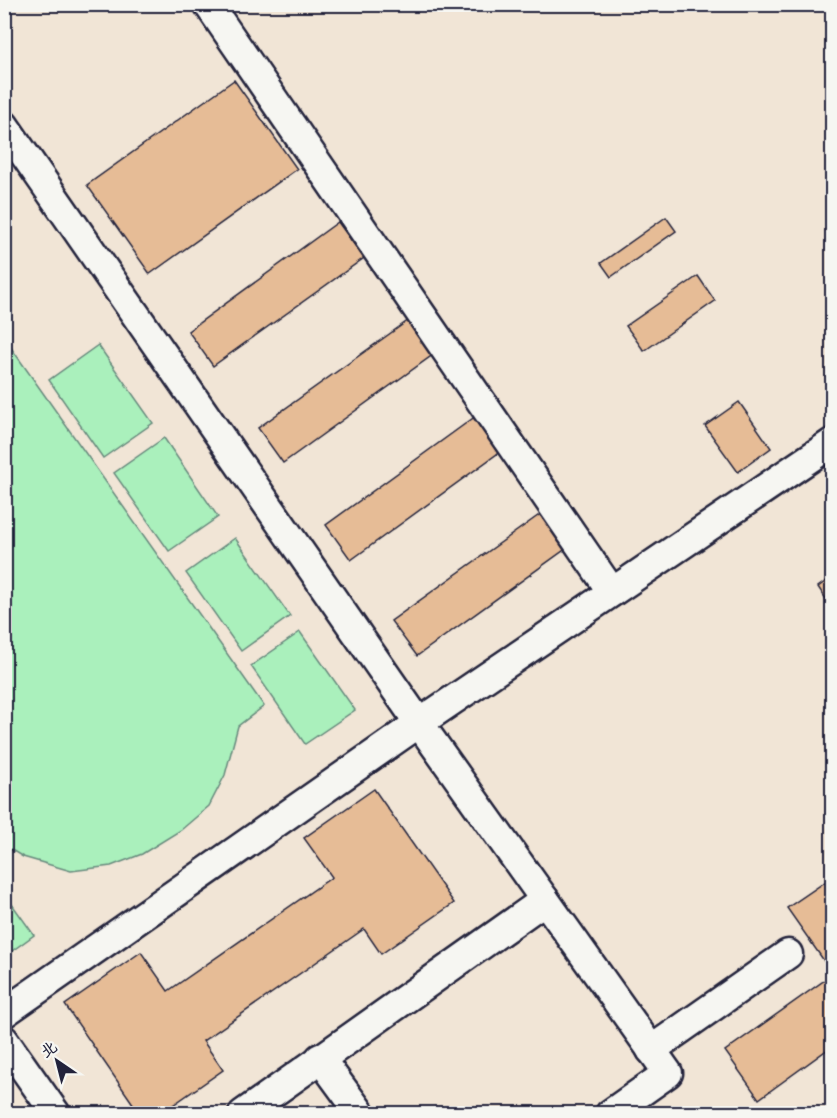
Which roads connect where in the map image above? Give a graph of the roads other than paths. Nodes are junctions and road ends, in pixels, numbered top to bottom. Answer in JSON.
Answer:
{"nodes":[{"id":1,"x":208,"y":4,"type":"edge"},
{"id":2,"x":4,"y":125,"type":"edge"},
{"id":3,"x":832,"y":443,"type":"edge"},
{"id":4,"x":612,"y":592,"type":"junction"},
{"id":5,"x":419,"y":723,"type":"junction"},
{"id":6,"x":545,"y":900,"type":"junction"},
{"id":7,"x":788,"y":954,"type":"dead end"},
{"id":8,"x":4,"y":1013,"type":"edge"},
{"id":9,"x":4,"y":1040,"type":"edge"},
{"id":10,"x":651,"y":1050,"type":"junction"},
{"id":11,"x":320,"y":1058,"type":"junction"},
{"id":12,"x":56,"y":1113,"type":"edge"},
{"id":13,"x":243,"y":1113,"type":"edge"},
{"id":14,"x":361,"y":1113,"type":"edge"},
{"id":15,"x":610,"y":1113,"type":"edge"}],
"edges":[{"from":1,"to":4,"type":"street"},
{"from":2,"to":5,"type":"street"},
{"from":3,"to":4,"type":"street"},
{"from":4,"to":5,"type":"street"},
{"from":5,"to":6,"type":"street"},
{"from":5,"to":8,"type":"street"},
{"from":6,"to":10,"type":"street"},
{"from":6,"to":11,"type":"street"},
{"from":7,"to":10,"type":"street"},
{"from":9,"to":12,"type":"street"},
{"from":10,"to":15,"type":"street"},
{"from":11,"to":13,"type":"street"},
{"from":11,"to":14,"type":"street"}]}
